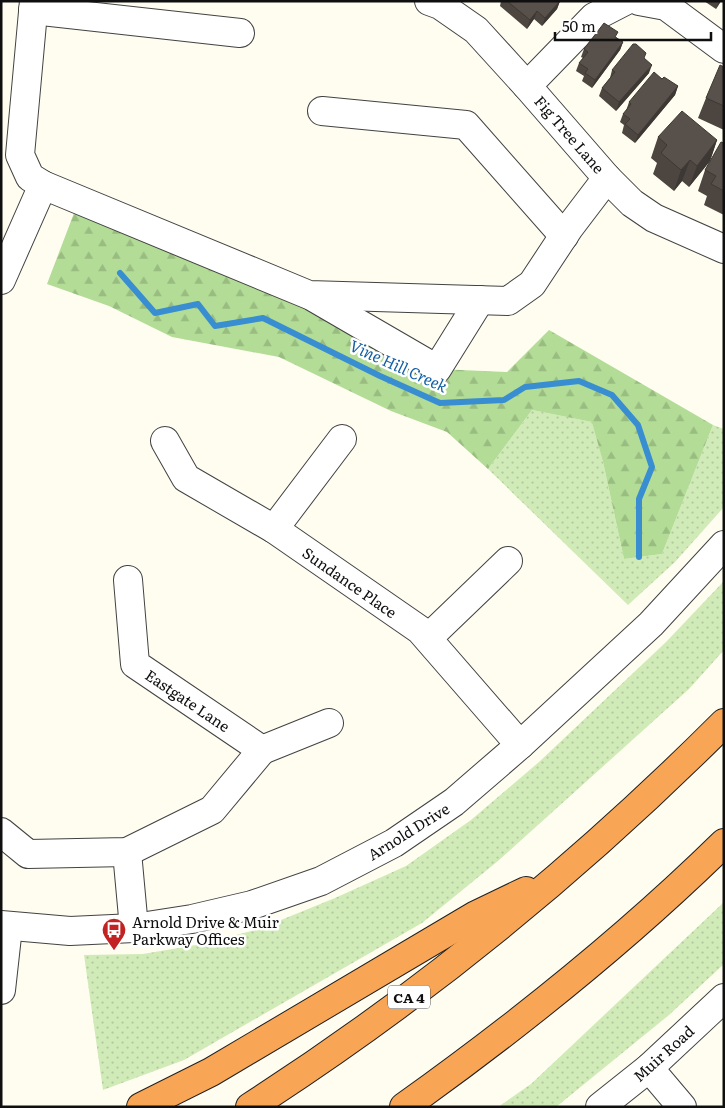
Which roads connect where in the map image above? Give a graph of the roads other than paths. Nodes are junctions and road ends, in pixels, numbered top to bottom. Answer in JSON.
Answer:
{"nodes":[{"id":1,"x":429,"y":1,"type":"edge"},
{"id":2,"x":625,"y":1,"type":"edge"},
{"id":3,"x":638,"y":1,"type":"edge"},
{"id":4,"x":34,"y":6,"type":"edge"},
{"id":5,"x":240,"y":33,"type":"dead end"},
{"id":6,"x":724,"y":49,"type":"edge"},
{"id":7,"x":527,"y":86,"type":"junction"},
{"id":8,"x":322,"y":111,"type":"dead end"},
{"id":9,"x":607,"y":178,"type":"junction"},
{"id":10,"x":44,"y":185,"type":"junction"},
{"id":11,"x":564,"y":236,"type":"junction"},
{"id":12,"x":724,"y":249,"type":"edge"},
{"id":13,"x":1,"y":280,"type":"edge"},
{"id":14,"x":309,"y":295,"type":"junction"},
{"id":15,"x":480,"y":300,"type":"junction"},
{"id":16,"x":342,"y":439,"type":"dead end"},
{"id":17,"x":165,"y":441,"type":"dead end"},
{"id":18,"x":274,"y":529,"type":"junction"},
{"id":19,"x":724,"y":545,"type":"edge"},
{"id":20,"x":508,"y":561,"type":"dead end"},
{"id":21,"x":128,"y":580,"type":"dead end"},
{"id":22,"x":428,"y":638,"type":"junction"},
{"id":23,"x":329,"y":723,"type":"dead end"},
{"id":24,"x":724,"y":723,"type":"edge"},
{"id":25,"x":520,"y":745,"type":"junction"},
{"id":26,"x":262,"y":750,"type":"junction"},
{"id":27,"x":1,"y":832,"type":"edge"},
{"id":28,"x":724,"y":844,"type":"edge"},
{"id":29,"x":127,"y":852,"type":"junction"},
{"id":30,"x":560,"y":876,"type":"junction"},
{"id":31,"x":5,"y":926,"type":"edge"},
{"id":32,"x":134,"y":928,"type":"junction"},
{"id":33,"x":1,"y":990,"type":"edge"},
{"id":34,"x":724,"y":998,"type":"edge"},
{"id":35,"x":461,"y":1065,"type":"junction"},
{"id":36,"x":649,"y":1068,"type":"junction"},
{"id":37,"x":141,"y":1107,"type":"edge"},
{"id":38,"x":250,"y":1107,"type":"edge"},
{"id":39,"x":404,"y":1107,"type":"edge"},
{"id":40,"x":426,"y":1107,"type":"edge"},
{"id":41,"x":600,"y":1107,"type":"edge"},
{"id":42,"x":682,"y":1107,"type":"edge"}],
"edges":[{"from":1,"to":7,"type":"street","name":"Fig Tree Lane"},
{"from":2,"to":7,"type":"street"},
{"from":3,"to":6,"type":"street"},
{"from":4,"to":5,"type":"street"},
{"from":4,"to":10,"type":"street"},
{"from":7,"to":9,"type":"street","name":"Fig Tree Lane"},
{"from":8,"to":11,"type":"street"},
{"from":9,"to":11,"type":"street"},
{"from":9,"to":12,"type":"street","name":"Fig Tree Lane"},
{"from":10,"to":13,"type":"street"},
{"from":10,"to":14,"type":"street"},
{"from":11,"to":15,"type":"street"},
{"from":14,"to":15,"type":"street"},
{"from":14,"to":15,"type":"street"},
{"from":16,"to":18,"type":"street"},
{"from":17,"to":18,"type":"street","name":"Sundance Place"},
{"from":18,"to":22,"type":"street","name":"Sundance Place"},
{"from":19,"to":25,"type":"street","name":"Arnold Drive"},
{"from":20,"to":22,"type":"street"},
{"from":21,"to":26,"type":"street","name":"Eastgate Lane"},
{"from":22,"to":25,"type":"street","name":"Sundance Place"},
{"from":23,"to":26,"type":"street"},
{"from":24,"to":30,"type":"highway","number":"CA 4"},
{"from":25,"to":32,"type":"street","name":"Arnold Drive"},
{"from":26,"to":29,"type":"street"},
{"from":27,"to":29,"type":"street"},
{"from":28,"to":35,"type":"highway"},
{"from":29,"to":32,"type":"street"},
{"from":30,"to":37,"type":"highway"},
{"from":30,"to":38,"type":"highway","number":"CA 4"},
{"from":31,"to":32,"type":"street","name":"Arnold Drive"},
{"from":31,"to":33,"type":"street"},
{"from":34,"to":36,"type":"street","name":"Muir Road"},
{"from":35,"to":39,"type":"highway"},
{"from":35,"to":40,"type":"highway"},
{"from":36,"to":41,"type":"street","name":"Muir Road"},
{"from":36,"to":42,"type":"street"}]}
